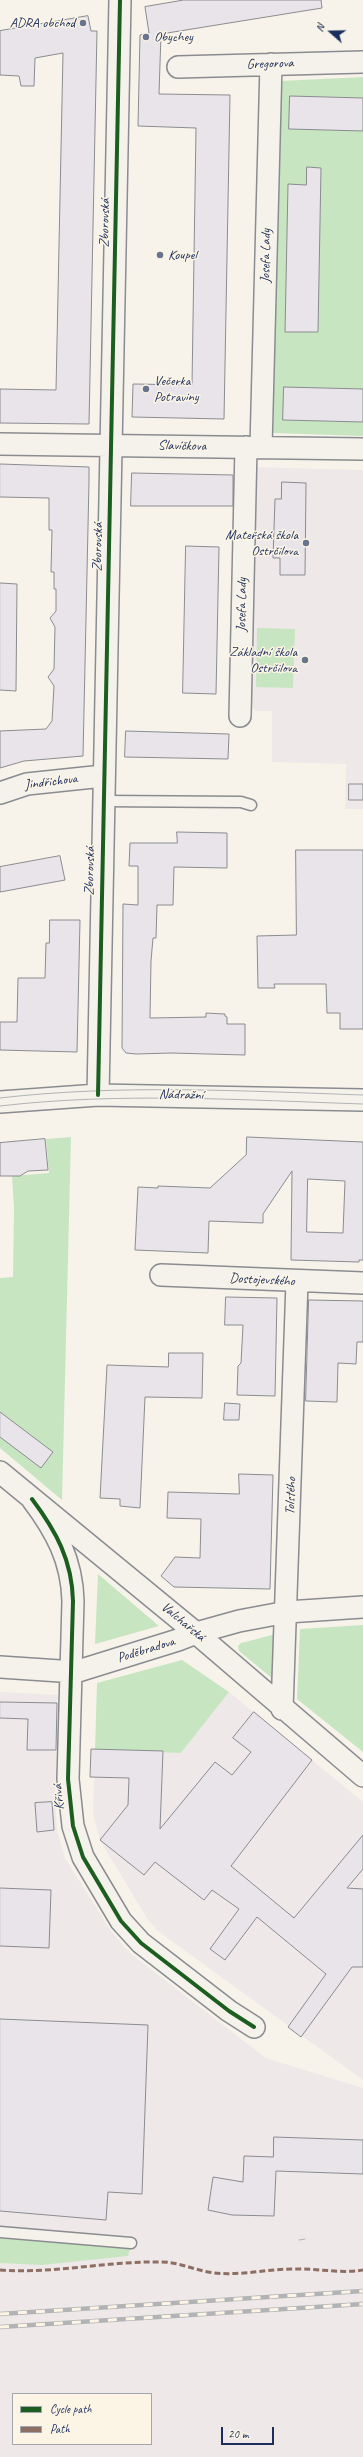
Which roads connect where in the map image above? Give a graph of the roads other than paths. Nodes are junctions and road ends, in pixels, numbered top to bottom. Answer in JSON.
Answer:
{"nodes":[{"id":1,"x":120,"y":0,"type":"edge"},
{"id":2,"x":363,"y":62,"type":"edge"},
{"id":3,"x":271,"y":64,"type":"junction"},
{"id":4,"x":178,"y":67,"type":"dead end"},
{"id":5,"x":0,"y":444,"type":"edge"},
{"id":6,"x":112,"y":445,"type":"junction"},
{"id":7,"x":253,"y":447,"type":"junction"},
{"id":8,"x":363,"y":449,"type":"edge"},
{"id":9,"x":240,"y":716,"type":"dead end"},
{"id":10,"x":103,"y":776,"type":"junction"},
{"id":11,"x":0,"y":793,"type":"edge"},
{"id":12,"x":103,"y":801,"type":"junction"},
{"id":13,"x":251,"y":805,"type":"dead end"},
{"id":14,"x":98,"y":1094,"type":"junction"},
{"id":15,"x":363,"y":1100,"type":"edge"},
{"id":16,"x":0,"y":1102,"type":"edge"},
{"id":17,"x":161,"y":1275,"type":"dead end"},
{"id":18,"x":297,"y":1282,"type":"junction"},
{"id":19,"x":363,"y":1284,"type":"edge"},
{"id":20,"x":0,"y":1472,"type":"edge"},
{"id":21,"x":32,"y":1499,"type":"junction"},
{"id":22,"x":363,"y":1607,"type":"edge"},
{"id":23,"x":287,"y":1612,"type":"junction"},
{"id":24,"x":196,"y":1633,"type":"junction"},
{"id":25,"x":0,"y":1667,"type":"edge"},
{"id":26,"x":71,"y":1672,"type":"junction"},
{"id":27,"x":282,"y":1709,"type":"junction"},
{"id":28,"x":363,"y":1776,"type":"edge"},
{"id":29,"x":254,"y":2027,"type":"dead end"},
{"id":30,"x":0,"y":2232,"type":"edge"},
{"id":31,"x":131,"y":2243,"type":"dead end"}],
"edges":[{"from":1,"to":6,"type":"street","name":"Zborovská"},
{"from":2,"to":3,"type":"street","name":"Gregorova"},
{"from":3,"to":4,"type":"street","name":"Gregorova"},
{"from":3,"to":7,"type":"street","name":"Josefa Lady"},
{"from":5,"to":6,"type":"street","name":"Slavíčkova"},
{"from":6,"to":7,"type":"street","name":"Slavíčkova"},
{"from":6,"to":10,"type":"street","name":"Zborovská"},
{"from":7,"to":8,"type":"street","name":"Slavíčkova"},
{"from":7,"to":9,"type":"street","name":"Josefa Lady"},
{"from":10,"to":11,"type":"street","name":"Jindřichova"},
{"from":10,"to":12,"type":"street","name":"Zborovská"},
{"from":12,"to":13,"type":"lane"},
{"from":12,"to":14,"type":"street","name":"Zborovská"},
{"from":14,"to":15,"type":"street","name":"Nádražní"},
{"from":14,"to":16,"type":"street","name":"Nádražní"},
{"from":17,"to":18,"type":"street","name":"Dostojevského"},
{"from":18,"to":19,"type":"street","name":"Dostojevského"},
{"from":18,"to":23,"type":"street","name":"Tolstého"},
{"from":20,"to":21,"type":"street","name":"Valchařská"},
{"from":21,"to":24,"type":"street","name":"Valchařská"},
{"from":21,"to":26,"type":"street","name":"Křivá"},
{"from":22,"to":23,"type":"street","name":"Poděbradova"},
{"from":23,"to":24,"type":"street","name":"Poděbradova"},
{"from":23,"to":27,"type":"street","name":"Tolstého"},
{"from":24,"to":26,"type":"street","name":"Poděbradova"},
{"from":24,"to":27,"type":"street","name":"Valchařská"},
{"from":25,"to":26,"type":"street","name":"Poděbradova"},
{"from":26,"to":29,"type":"street","name":"Křivá"},
{"from":27,"to":28,"type":"street","name":"Valchařská"},
{"from":30,"to":31,"type":"lane"}]}
